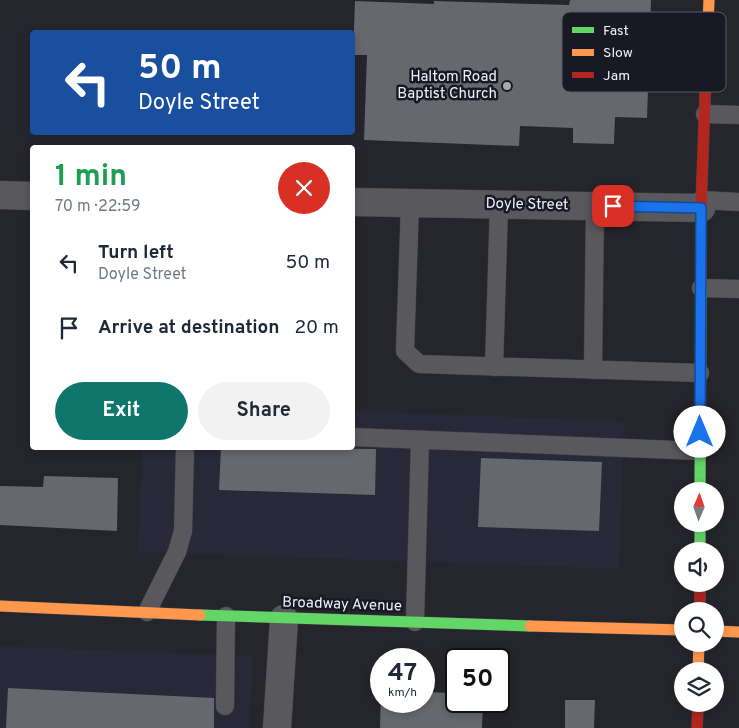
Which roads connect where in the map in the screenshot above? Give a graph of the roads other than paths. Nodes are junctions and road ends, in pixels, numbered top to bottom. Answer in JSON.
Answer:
{"nodes":[{"id":1,"x":706,"y":92,"type":"edge"},
{"id":2,"x":705,"y":114,"type":"junction"},
{"id":3,"x":739,"y":115,"type":"edge"},
{"id":4,"x":0,"y":195,"type":"edge"},
{"id":5,"x":30,"y":196,"type":"edge"},
{"id":6,"x":355,"y":202,"type":"edge"},
{"id":7,"x":739,"y":202,"type":"edge"},
{"id":8,"x":410,"y":203,"type":"junction"},
{"id":9,"x":701,"y":204,"type":"junction"},
{"id":10,"x":499,"y":205,"type":"junction"},
{"id":11,"x":595,"y":206,"type":"junction"},
{"id":12,"x":701,"y":288,"type":"junction"},
{"id":13,"x":739,"y":289,"type":"edge"},
{"id":14,"x":494,"y":367,"type":"junction"},
{"id":15,"x":593,"y":370,"type":"junction"},
{"id":16,"x":700,"y":373,"type":"junction"},
{"id":17,"x":355,"y":437,"type":"edge"},
{"id":18,"x":420,"y":440,"type":"junction"},
{"id":19,"x":185,"y":450,"type":"edge"},
{"id":20,"x":700,"y":451,"type":"junction"},
{"id":21,"x":700,"y":482,"type":"edge"},
{"id":22,"x":0,"y":606,"type":"edge"},
{"id":23,"x":147,"y":612,"type":"junction"},
{"id":24,"x":226,"y":616,"type":"junction"},
{"id":25,"x":284,"y":618,"type":"junction"},
{"id":26,"x":415,"y":622,"type":"junction"},
{"id":27,"x":674,"y":630,"type":"edge"},
{"id":28,"x":724,"y":631,"type":"edge"},
{"id":29,"x":739,"y":632,"type":"edge"},
{"id":30,"x":225,"y":706,"type":"dead end"},
{"id":31,"x":698,"y":712,"type":"edge"},
{"id":32,"x":278,"y":728,"type":"edge"},
{"id":33,"x":697,"y":728,"type":"edge"}],
"edges":[{"from":1,"to":2,"type":"main road"},
{"from":2,"to":3,"type":"lane"},
{"from":2,"to":9,"type":"main road"},
{"from":4,"to":5,"type":"street"},
{"from":6,"to":8,"type":"street","name":"Doyle Street"},
{"from":7,"to":9,"type":"lane"},
{"from":8,"to":10,"type":"street","name":"Doyle Street"},
{"from":8,"to":14,"type":"lane"},
{"from":9,"to":11,"type":"street","name":"Doyle Street"},
{"from":9,"to":12,"type":"main road"},
{"from":10,"to":11,"type":"street","name":"Doyle Street"},
{"from":10,"to":14,"type":"lane"},
{"from":11,"to":15,"type":"lane"},
{"from":12,"to":13,"type":"lane"},
{"from":12,"to":16,"type":"main road"},
{"from":14,"to":15,"type":"lane"},
{"from":15,"to":16,"type":"lane"},
{"from":16,"to":20,"type":"main road"},
{"from":17,"to":18,"type":"lane"},
{"from":18,"to":20,"type":"lane"},
{"from":18,"to":26,"type":"lane"},
{"from":19,"to":23,"type":"lane"},
{"from":20,"to":21,"type":"main road"},
{"from":22,"to":23,"type":"main road","name":"Broadway Avenue"},
{"from":23,"to":24,"type":"main road","name":"Broadway Avenue"},
{"from":24,"to":25,"type":"main road","name":"Broadway Avenue"},
{"from":24,"to":30,"type":"lane"},
{"from":25,"to":26,"type":"main road","name":"Broadway Avenue"},
{"from":25,"to":32,"type":"street"},
{"from":26,"to":27,"type":"main road","name":"Broadway Avenue"},
{"from":28,"to":29,"type":"main road"},
{"from":31,"to":33,"type":"main road"}]}
